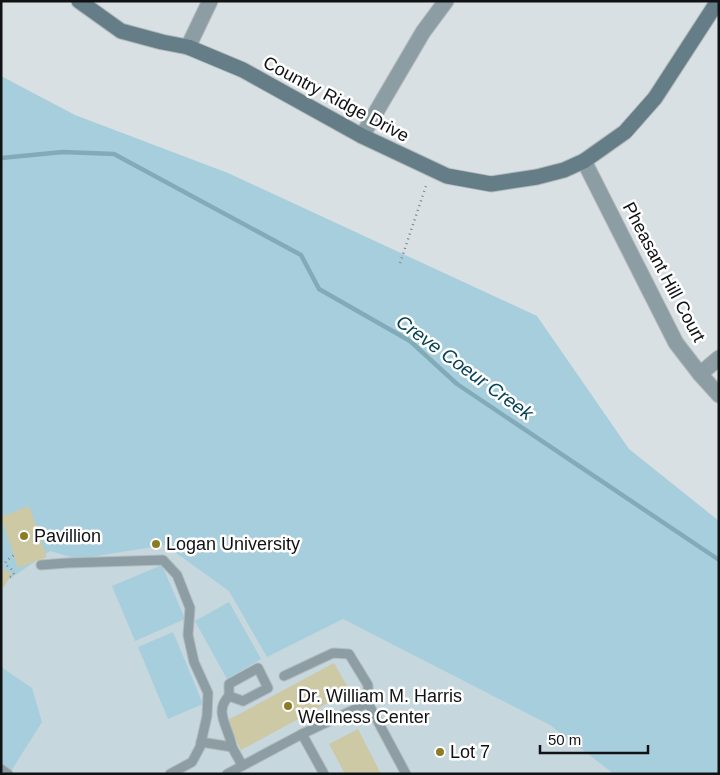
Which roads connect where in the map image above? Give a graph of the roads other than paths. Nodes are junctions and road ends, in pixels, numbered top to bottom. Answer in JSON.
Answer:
{"nodes":[{"id":1,"x":79,"y":1,"type":"edge"},
{"id":2,"x":210,"y":1,"type":"edge"},
{"id":3,"x":446,"y":1,"type":"edge"},
{"id":4,"x":718,"y":1,"type":"edge"},
{"id":5,"x":188,"y":47,"type":"junction"},
{"id":6,"x":362,"y":136,"type":"junction"},
{"id":7,"x":584,"y":161,"type":"junction"},
{"id":8,"x":719,"y":358,"type":"edge"},
{"id":9,"x":700,"y":374,"type":"junction"},
{"id":10,"x":719,"y":395,"type":"edge"},
{"id":11,"x":41,"y":565,"type":"dead end"},
{"id":12,"x":284,"y":676,"type":"dead end"},
{"id":13,"x":229,"y":696,"type":"junction"},
{"id":14,"x":368,"y":703,"type":"junction"},
{"id":15,"x":302,"y":734,"type":"junction"},
{"id":16,"x":201,"y":742,"type":"junction"},
{"id":17,"x":232,"y":747,"type":"junction"},
{"id":18,"x":242,"y":765,"type":"junction"},
{"id":19,"x":1,"y":769,"type":"edge"},
{"id":20,"x":8,"y":774,"type":"edge"},
{"id":21,"x":170,"y":774,"type":"edge"},
{"id":22,"x":227,"y":774,"type":"edge"},
{"id":23,"x":324,"y":774,"type":"edge"},
{"id":24,"x":406,"y":774,"type":"edge"}],
"edges":[{"from":1,"to":5,"type":"street","name":"Country Ridge Drive"},
{"from":2,"to":5,"type":"street"},
{"from":3,"to":6,"type":"street"},
{"from":4,"to":7,"type":"street","name":"Country Ridge Drive"},
{"from":5,"to":6,"type":"street","name":"Country Ridge Drive"},
{"from":6,"to":7,"type":"street","name":"Country Ridge Drive"},
{"from":7,"to":9,"type":"street","name":"Pheasant Hill Court"},
{"from":8,"to":9,"type":"street"},
{"from":9,"to":10,"type":"street","name":"Pheasant Hill Court"},
{"from":11,"to":16,"type":"lane"},
{"from":12,"to":14,"type":"lane"},
{"from":13,"to":13,"type":"lane"},
{"from":13,"to":17,"type":"lane"},
{"from":14,"to":15,"type":"lane"},
{"from":14,"to":24,"type":"lane"},
{"from":15,"to":18,"type":"lane"},
{"from":15,"to":23,"type":"lane"},
{"from":16,"to":17,"type":"lane"},
{"from":16,"to":21,"type":"lane"},
{"from":17,"to":18,"type":"lane"},
{"from":18,"to":22,"type":"lane"},
{"from":19,"to":20,"type":"lane"}]}
